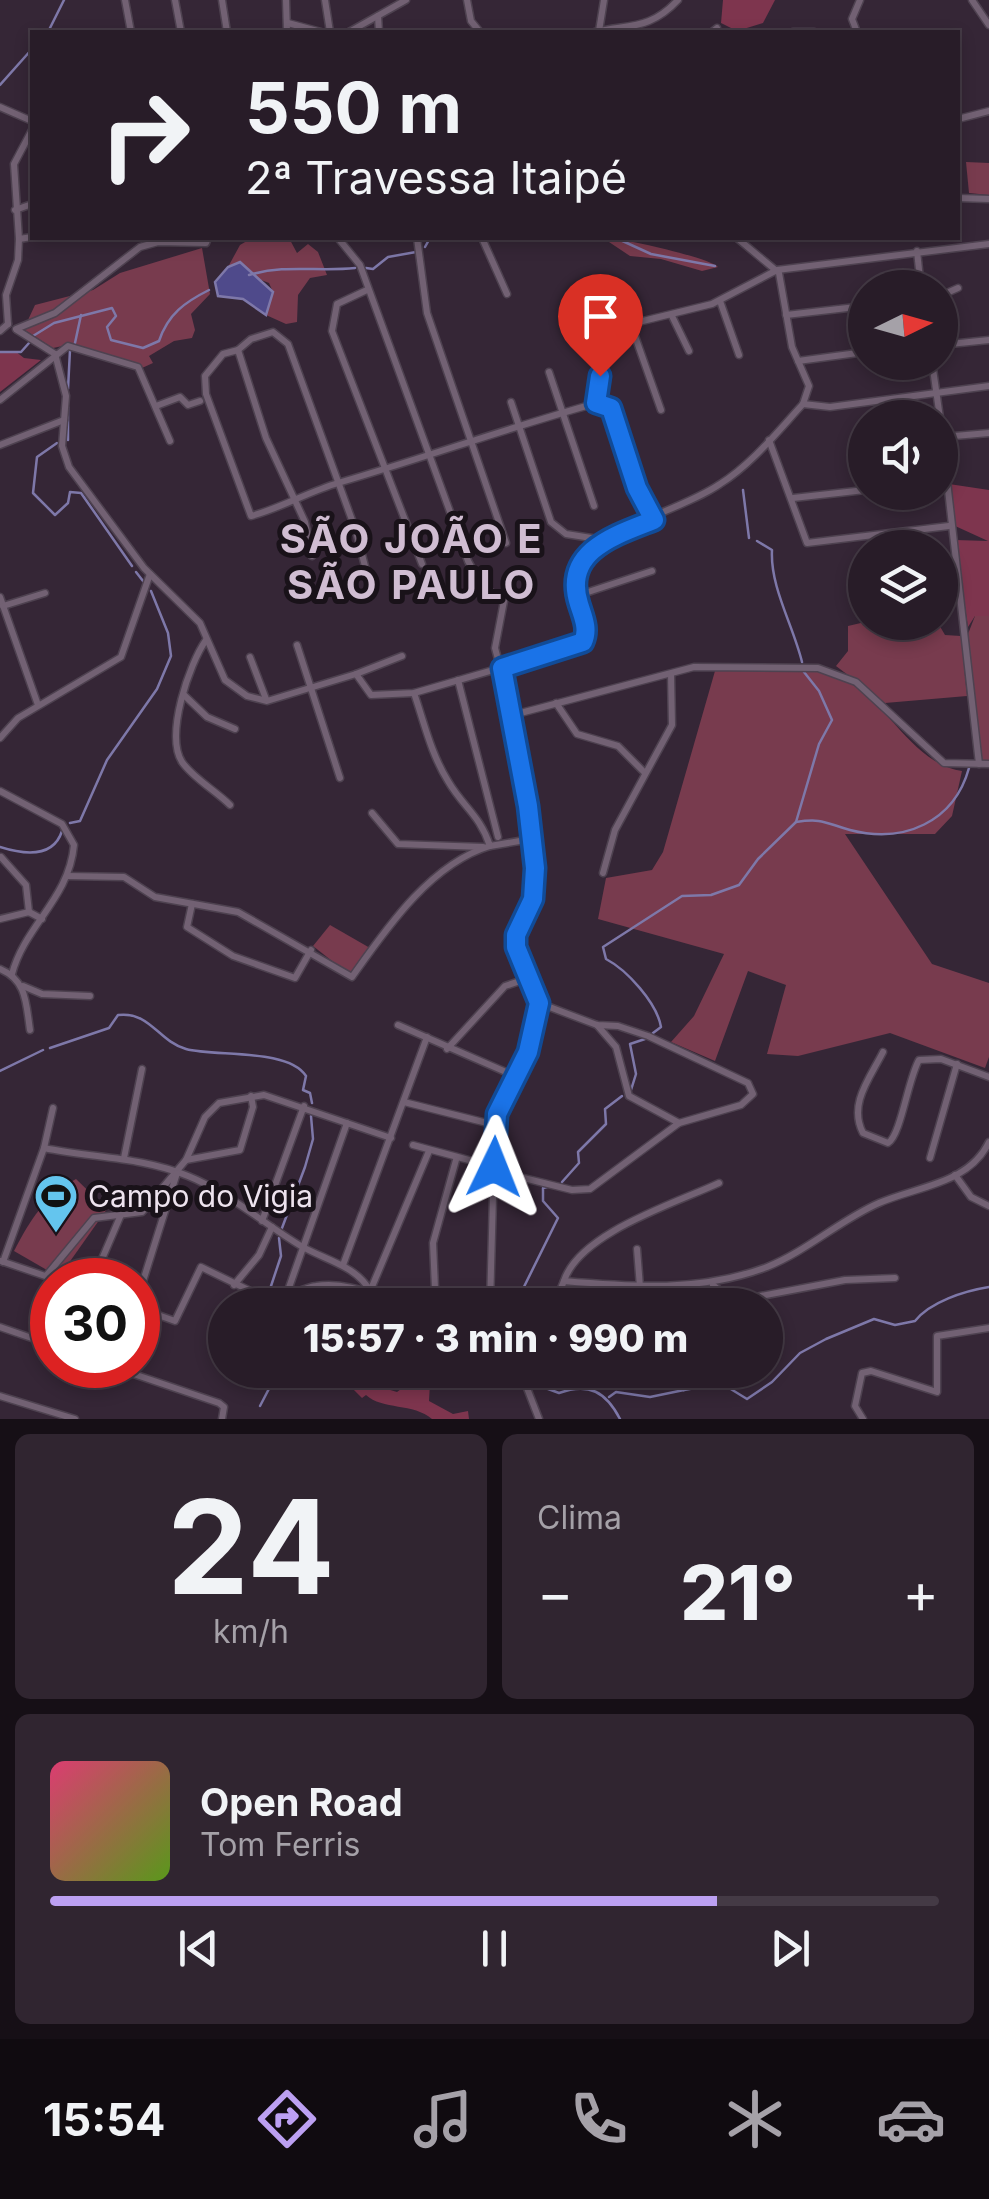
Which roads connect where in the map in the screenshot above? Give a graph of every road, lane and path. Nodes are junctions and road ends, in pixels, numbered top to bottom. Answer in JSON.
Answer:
{"nodes":[{"id":1,"x":125,"y":0,"type":"edge"},
{"id":2,"x":175,"y":0,"type":"edge"},
{"id":3,"x":222,"y":0,"type":"edge"},
{"id":4,"x":286,"y":0,"type":"edge"},
{"id":5,"x":325,"y":0,"type":"edge"},
{"id":6,"x":406,"y":0,"type":"edge"},
{"id":7,"x":467,"y":0,"type":"edge"},
{"id":8,"x":604,"y":0,"type":"edge"},
{"id":9,"x":678,"y":0,"type":"edge"},
{"id":10,"x":860,"y":0,"type":"edge"},
{"id":11,"x":972,"y":0,"type":"edge"},
{"id":12,"x":989,"y":11,"type":"edge"},
{"id":13,"x":980,"y":13,"type":"junction"},
{"id":14,"x":378,"y":16,"type":"junction"},
{"id":15,"x":989,"y":26,"type":"edge"},
{"id":16,"x":287,"y":28,"type":"edge"},
{"id":17,"x":131,"y":30,"type":"edge"},
{"id":18,"x":180,"y":30,"type":"edge"},
{"id":19,"x":227,"y":30,"type":"edge"},
{"id":20,"x":330,"y":30,"type":"edge"},
{"id":21,"x":353,"y":30,"type":"edge"},
{"id":22,"x":379,"y":30,"type":"edge"},
{"id":23,"x":478,"y":30,"type":"edge"},
{"id":24,"x":597,"y":30,"type":"edge"},
{"id":25,"x":615,"y":30,"type":"edge"},
{"id":26,"x":856,"y":30,"type":"edge"},
{"id":27,"x":1,"y":110,"type":"edge"},
{"id":28,"x":989,"y":111,"type":"edge"},
{"id":29,"x":960,"y":118,"type":"edge"},
{"id":30,"x":30,"y":121,"type":"edge"},
{"id":31,"x":30,"y":134,"type":"edge"},
{"id":32,"x":14,"y":164,"type":"junction"},
{"id":33,"x":0,"y":166,"type":"edge"},
{"id":34,"x":960,"y":198,"type":"edge"},
{"id":35,"x":988,"y":198,"type":"edge"},
{"id":36,"x":30,"y":205,"type":"edge"},
{"id":37,"x":15,"y":210,"type":"junction"},
{"id":38,"x":30,"y":237,"type":"edge"},
{"id":39,"x":19,"y":239,"type":"junction"},
{"id":40,"x":207,"y":240,"type":"edge"},
{"id":41,"x":340,"y":240,"type":"edge"},
{"id":42,"x":417,"y":240,"type":"edge"},
{"id":43,"x":483,"y":240,"type":"edge"},
{"id":44,"x":739,"y":240,"type":"edge"},
{"id":45,"x":989,"y":244,"type":"edge"},
{"id":46,"x":917,"y":251,"type":"junction"},
{"id":47,"x":777,"y":270,"type":"junction"},
{"id":48,"x":919,"y":270,"type":"edge"},
{"id":49,"x":595,"y":284,"type":"dead end"},
{"id":50,"x":367,"y":290,"type":"junction"},
{"id":51,"x":507,"y":294,"type":"dead end"},
{"id":52,"x":720,"y":301,"type":"junction"},
{"id":53,"x":848,"y":308,"type":"edge"},
{"id":54,"x":786,"y":315,"type":"junction"},
{"id":55,"x":672,"y":316,"type":"junction"},
{"id":56,"x":630,"y":322,"type":"junction"},
{"id":57,"x":8,"y":324,"type":"junction"},
{"id":58,"x":16,"y":329,"type":"junction"},
{"id":59,"x":606,"y":330,"type":"junction"},
{"id":60,"x":0,"y":331,"type":"edge"},
{"id":61,"x":989,"y":340,"type":"edge"},
{"id":62,"x":958,"y":343,"type":"edge"},
{"id":63,"x":238,"y":350,"type":"junction"},
{"id":64,"x":689,"y":350,"type":"dead end"},
{"id":65,"x":54,"y":354,"type":"junction"},
{"id":66,"x":848,"y":354,"type":"edge"},
{"id":67,"x":740,"y":355,"type":"dead end"},
{"id":68,"x":798,"y":361,"type":"junction"},
{"id":69,"x":549,"y":372,"type":"dead end"},
{"id":70,"x":934,"y":380,"type":"edge"},
{"id":71,"x":989,"y":386,"type":"edge"},
{"id":72,"x":936,"y":392,"type":"junction"},
{"id":73,"x":0,"y":400,"type":"edge"},
{"id":74,"x":937,"y":400,"type":"edge"},
{"id":75,"x":200,"y":401,"type":"dead end"},
{"id":76,"x":512,"y":402,"type":"dead end"},
{"id":77,"x":596,"y":403,"type":"junction"},
{"id":78,"x":804,"y":404,"type":"junction"},
{"id":79,"x":156,"y":406,"type":"junction"},
{"id":80,"x":661,"y":410,"type":"dead end"},
{"id":81,"x":562,"y":412,"type":"junction"},
{"id":82,"x":64,"y":420,"type":"junction"},
{"id":83,"x":518,"y":428,"type":"junction"},
{"id":84,"x":989,"y":433,"type":"edge"},
{"id":85,"x":958,"y":436,"type":"edge"},
{"id":86,"x":769,"y":440,"type":"junction"},
{"id":87,"x":170,"y":441,"type":"dead end"},
{"id":88,"x":473,"y":444,"type":"junction"},
{"id":89,"x":0,"y":445,"type":"edge"},
{"id":90,"x":428,"y":458,"type":"junction"},
{"id":91,"x":384,"y":473,"type":"junction"},
{"id":92,"x":338,"y":483,"type":"junction"},
{"id":93,"x":848,"y":492,"type":"edge"},
{"id":94,"x":296,"y":498,"type":"junction"},
{"id":95,"x":793,"y":498,"type":"junction"},
{"id":96,"x":594,"y":506,"type":"dead end"},
{"id":97,"x":947,"y":510,"type":"edge"},
{"id":98,"x":654,"y":520,"type":"junction"},
{"id":99,"x":949,"y":526,"type":"junction"},
{"id":100,"x":605,"y":540,"type":"junction"},
{"id":101,"x":506,"y":542,"type":"dead end"},
{"id":102,"x":312,"y":556,"type":"dead end"},
{"id":103,"x":422,"y":564,"type":"dead end"},
{"id":104,"x":652,"y":571,"type":"dead end"},
{"id":105,"x":150,"y":574,"type":"junction"},
{"id":106,"x":368,"y":578,"type":"dead end"},
{"id":107,"x":45,"y":593,"type":"dead end"},
{"id":108,"x":576,"y":596,"type":"junction"},
{"id":109,"x":0,"y":597,"type":"edge"},
{"id":110,"x":3,"y":606,"type":"junction"},
{"id":111,"x":207,"y":638,"type":"junction"},
{"id":112,"x":298,"y":645,"type":"dead end"},
{"id":113,"x":402,"y":656,"type":"dead end"},
{"id":114,"x":250,"y":657,"type":"dead end"},
{"id":115,"x":502,"y":668,"type":"junction"},
{"id":116,"x":356,"y":674,"type":"junction"},
{"id":117,"x":671,"y":674,"type":"junction"},
{"id":118,"x":458,"y":680,"type":"junction"},
{"id":119,"x":311,"y":688,"type":"junction"},
{"id":120,"x":414,"y":693,"type":"junction"},
{"id":121,"x":184,"y":694,"type":"junction"},
{"id":122,"x":266,"y":700,"type":"junction"},
{"id":123,"x":556,"y":703,"type":"junction"},
{"id":124,"x":38,"y":705,"type":"junction"},
{"id":125,"x":513,"y":715,"type":"junction"},
{"id":126,"x":235,"y":729,"type":"dead end"},
{"id":127,"x":1,"y":732,"type":"edge"},
{"id":128,"x":979,"y":764,"type":"junction"},
{"id":129,"x":989,"y":764,"type":"edge"},
{"id":130,"x":644,"y":772,"type":"junction"},
{"id":131,"x":340,"y":778,"type":"dead end"},
{"id":132,"x":0,"y":791,"type":"edge"},
{"id":133,"x":230,"y":806,"type":"dead end"},
{"id":134,"x":372,"y":813,"type":"dead end"},
{"id":135,"x":498,"y":837,"type":"dead end"},
{"id":136,"x":531,"y":839,"type":"junction"},
{"id":137,"x":487,"y":847,"type":"junction"},
{"id":138,"x":2,"y":857,"type":"edge"},
{"id":139,"x":603,"y":873,"type":"dead end"},
{"id":140,"x":67,"y":876,"type":"junction"},
{"id":141,"x":192,"y":904,"type":"junction"},
{"id":142,"x":28,"y":912,"type":"junction"},
{"id":143,"x":0,"y":919,"type":"edge"},
{"id":144,"x":42,"y":919,"type":"junction"},
{"id":145,"x":310,"y":950,"type":"junction"},
{"id":146,"x":0,"y":969,"type":"edge"},
{"id":147,"x":12,"y":974,"type":"junction"},
{"id":148,"x":529,"y":978,"type":"junction"},
{"id":149,"x":22,"y":986,"type":"junction"},
{"id":150,"x":90,"y":996,"type":"dead end"},
{"id":151,"x":539,"y":1003,"type":"junction"},
{"id":152,"x":398,"y":1025,"type":"dead end"},
{"id":153,"x":597,"y":1025,"type":"junction"},
{"id":154,"x":30,"y":1030,"type":"dead end"},
{"id":155,"x":427,"y":1037,"type":"junction"},
{"id":156,"x":447,"y":1048,"type":"junction"},
{"id":157,"x":883,"y":1052,"type":"dead end"},
{"id":158,"x":957,"y":1064,"type":"junction"},
{"id":159,"x":142,"y":1069,"type":"dead end"},
{"id":160,"x":515,"y":1076,"type":"junction"},
{"id":161,"x":989,"y":1076,"type":"edge"},
{"id":162,"x":251,"y":1096,"type":"junction"},
{"id":163,"x":404,"y":1102,"type":"junction"},
{"id":164,"x":304,"y":1106,"type":"junction"},
{"id":165,"x":53,"y":1108,"type":"dead end"},
{"id":166,"x":347,"y":1123,"type":"junction"},
{"id":167,"x":679,"y":1123,"type":"junction"},
{"id":168,"x":495,"y":1125,"type":"junction"},
{"id":169,"x":391,"y":1138,"type":"junction"},
{"id":170,"x":989,"y":1142,"type":"edge"},
{"id":171,"x":412,"y":1145,"type":"dead end"},
{"id":172,"x":44,"y":1148,"type":"junction"},
{"id":173,"x":428,"y":1151,"type":"junction"},
{"id":174,"x":124,"y":1158,"type":"junction"},
{"id":175,"x":930,"y":1158,"type":"dead end"},
{"id":176,"x":186,"y":1160,"type":"junction"},
{"id":177,"x":456,"y":1160,"type":"junction"},
{"id":178,"x":495,"y":1169,"type":"junction"},
{"id":179,"x":177,"y":1172,"type":"junction"},
{"id":180,"x":955,"y":1175,"type":"junction"},
{"id":181,"x":719,"y":1183,"type":"dead end"},
{"id":182,"x":989,"y":1206,"type":"edge"},
{"id":183,"x":120,"y":1217,"type":"junction"},
{"id":184,"x":262,"y":1221,"type":"junction"},
{"id":185,"x":272,"y":1227,"type":"junction"},
{"id":186,"x":304,"y":1248,"type":"junction"},
{"id":187,"x":637,"y":1249,"type":"dead end"},
{"id":188,"x":61,"y":1258,"type":"edge"},
{"id":189,"x":102,"y":1258,"type":"edge"},
{"id":190,"x":150,"y":1258,"type":"edge"},
{"id":191,"x":2,"y":1262,"type":"edge"},
{"id":192,"x":343,"y":1266,"type":"junction"},
{"id":193,"x":30,"y":1271,"type":"edge"},
{"id":194,"x":896,"y":1278,"type":"dead end"},
{"id":195,"x":564,"y":1280,"type":"junction"},
{"id":196,"x":712,"y":1284,"type":"junction"},
{"id":197,"x":234,"y":1285,"type":"junction"},
{"id":198,"x":640,"y":1286,"type":"junction"},
{"id":199,"x":241,"y":1288,"type":"edge"},
{"id":200,"x":289,"y":1288,"type":"edge"},
{"id":201,"x":312,"y":1288,"type":"edge"},
{"id":202,"x":344,"y":1288,"type":"edge"},
{"id":203,"x":368,"y":1288,"type":"edge"},
{"id":204,"x":371,"y":1288,"type":"edge"},
{"id":205,"x":435,"y":1288,"type":"dead end"},
{"id":206,"x":491,"y":1288,"type":"edge"},
{"id":207,"x":561,"y":1288,"type":"edge"},
{"id":208,"x":160,"y":1316,"type":"edge"},
{"id":209,"x":0,"y":1327,"type":"edge"},
{"id":210,"x":989,"y":1328,"type":"edge"},
{"id":211,"x":30,"y":1338,"type":"edge"},
{"id":212,"x":160,"y":1383,"type":"edge"},
{"id":213,"x":527,"y":1388,"type":"edge"},
{"id":214,"x":0,"y":1396,"type":"edge"},
{"id":215,"x":38,"y":1415,"type":"edge"},
{"id":216,"x":74,"y":1419,"type":"edge"},
{"id":217,"x":222,"y":1419,"type":"edge"},
{"id":218,"x":539,"y":1419,"type":"edge"},
{"id":219,"x":863,"y":1419,"type":"edge"}],
"edges":[{"from":1,"to":17,"type":"street"},
{"from":2,"to":18,"type":"street"},
{"from":3,"to":19,"type":"street"},
{"from":4,"to":16,"type":"street"},
{"from":5,"to":20,"type":"street"},
{"from":6,"to":14,"type":"street"},
{"from":7,"to":23,"type":"street"},
{"from":8,"to":24,"type":"street"},
{"from":9,"to":25,"type":"street"},
{"from":10,"to":26,"type":"street"},
{"from":11,"to":13,"type":"street"},
{"from":12,"to":13,"type":"street"},
{"from":13,"to":15,"type":"street"},
{"from":14,"to":21,"type":"street"},
{"from":14,"to":22,"type":"street"},
{"from":27,"to":30,"type":"street"},
{"from":28,"to":29,"type":"street"},
{"from":31,"to":32,"type":"street"},
{"from":32,"to":33,"type":"street"},
{"from":32,"to":37,"type":"street"},
{"from":34,"to":35,"type":"street"},
{"from":36,"to":37,"type":"street"},
{"from":37,"to":39,"type":"street"},
{"from":38,"to":39,"type":"street"},
{"from":39,"to":57,"type":"street"},
{"from":40,"to":58,"type":"street"},
{"from":41,"to":50,"type":"street"},
{"from":42,"to":88,"type":"street"},
{"from":43,"to":51,"type":"street"},
{"from":44,"to":47,"type":"street"},
{"from":45,"to":46,"type":"street"},
{"from":46,"to":47,"type":"street"},
{"from":46,"to":48,"type":"street"},
{"from":47,"to":52,"type":"street"},
{"from":47,"to":54,"type":"street"},
{"from":49,"to":59,"type":"street"},
{"from":50,"to":90,"type":"street"},
{"from":50,"to":91,"type":"street"},
{"from":52,"to":55,"type":"street"},
{"from":52,"to":67,"type":"street"},
{"from":53,"to":54,"type":"street"},
{"from":54,"to":68,"type":"street"},
{"from":55,"to":56,"type":"street"},
{"from":55,"to":64,"type":"street"},
{"from":56,"to":59,"type":"street"},
{"from":56,"to":80,"type":"street"},
{"from":57,"to":58,"type":"street"},
{"from":57,"to":60,"type":"street"},
{"from":58,"to":65,"type":"street"},
{"from":59,"to":77,"type":"street"},
{"from":61,"to":62,"type":"street"},
{"from":63,"to":92,"type":"street"},
{"from":63,"to":94,"type":"street"},
{"from":63,"to":94,"type":"street"},
{"from":65,"to":73,"type":"street"},
{"from":65,"to":79,"type":"street"},
{"from":65,"to":82,"type":"street"},
{"from":66,"to":68,"type":"street"},
{"from":68,"to":78,"type":"street"},
{"from":69,"to":81,"type":"street"},
{"from":70,"to":72,"type":"street"},
{"from":71,"to":72,"type":"street"},
{"from":72,"to":74,"type":"street"},
{"from":72,"to":78,"type":"street"},
{"from":75,"to":79,"type":"street"},
{"from":76,"to":83,"type":"street"},
{"from":77,"to":81,"type":"street"},
{"from":77,"to":98,"type":"street"},
{"from":78,"to":86,"type":"street"},
{"from":79,"to":87,"type":"street"},
{"from":81,"to":83,"type":"street"},
{"from":81,"to":96,"type":"street"},
{"from":82,"to":89,"type":"street"},
{"from":82,"to":105,"type":"street"},
{"from":83,"to":88,"type":"street"},
{"from":83,"to":100,"type":"street"},
{"from":84,"to":85,"type":"street"},
{"from":86,"to":95,"type":"street"},
{"from":86,"to":98,"type":"street"},
{"from":88,"to":90,"type":"street"},
{"from":88,"to":101,"type":"street"},
{"from":90,"to":91,"type":"street"},
{"from":90,"to":115,"type":"street"},
{"from":91,"to":92,"type":"street"},
{"from":91,"to":103,"type":"street"},
{"from":92,"to":94,"type":"street"},
{"from":92,"to":106,"type":"street"},
{"from":93,"to":95,"type":"street"},
{"from":94,"to":102,"type":"street"},
{"from":95,"to":99,"type":"street"},
{"from":97,"to":99,"type":"street"},
{"from":98,"to":100,"type":"street"},
{"from":99,"to":128,"type":"street"},
{"from":100,"to":108,"type":"street"},
{"from":104,"to":108,"type":"street"},
{"from":105,"to":111,"type":"street"},
{"from":105,"to":124,"type":"street"},
{"from":107,"to":110,"type":"street"},
{"from":108,"to":115,"type":"street"},
{"from":109,"to":110,"type":"street"},
{"from":110,"to":124,"type":"street"},
{"from":111,"to":121,"type":"street"},
{"from":111,"to":122,"type":"street"},
{"from":112,"to":119,"type":"street"},
{"from":113,"to":116,"type":"street"},
{"from":114,"to":122,"type":"street"},
{"from":115,"to":118,"type":"street"},
{"from":115,"to":125,"type":"street"},
{"from":116,"to":119,"type":"street"},
{"from":116,"to":120,"type":"street"},
{"from":117,"to":123,"type":"street"},
{"from":117,"to":128,"type":"street"},
{"from":117,"to":130,"type":"street"},
{"from":118,"to":120,"type":"street"},
{"from":118,"to":135,"type":"street"},
{"from":119,"to":122,"type":"street"},
{"from":119,"to":131,"type":"street"},
{"from":120,"to":137,"type":"street"},
{"from":121,"to":126,"type":"street"},
{"from":121,"to":133,"type":"street"},
{"from":123,"to":125,"type":"street"},
{"from":123,"to":130,"type":"street"},
{"from":124,"to":127,"type":"street"},
{"from":125,"to":136,"type":"street"},
{"from":128,"to":129,"type":"street"},
{"from":130,"to":139,"type":"street"},
{"from":132,"to":140,"type":"street"},
{"from":134,"to":137,"type":"street"},
{"from":136,"to":137,"type":"street"},
{"from":136,"to":148,"type":"street"},
{"from":137,"to":145,"type":"street"},
{"from":138,"to":142,"type":"street"},
{"from":140,"to":141,"type":"street"},
{"from":140,"to":144,"type":"street"},
{"from":141,"to":145,"type":"street"},
{"from":141,"to":145,"type":"street"},
{"from":142,"to":143,"type":"street"},
{"from":142,"to":144,"type":"street"},
{"from":144,"to":147,"type":"street"},
{"from":146,"to":147,"type":"street"},
{"from":147,"to":149,"type":"street"},
{"from":148,"to":151,"type":"street"},
{"from":148,"to":156,"type":"street"},
{"from":149,"to":150,"type":"street"},
{"from":149,"to":154,"type":"street"},
{"from":151,"to":153,"type":"street"},
{"from":151,"to":160,"type":"street"},
{"from":152,"to":155,"type":"street"},
{"from":153,"to":167,"type":"street"},
{"from":153,"to":167,"type":"street"},
{"from":155,"to":156,"type":"street"},
{"from":155,"to":163,"type":"street"},
{"from":156,"to":160,"type":"street"},
{"from":157,"to":158,"type":"street"},
{"from":158,"to":161,"type":"street"},
{"from":158,"to":175,"type":"street"},
{"from":159,"to":174,"type":"street"},
{"from":160,"to":168,"type":"street"},
{"from":162,"to":164,"type":"street"},
{"from":162,"to":176,"type":"street"},
{"from":162,"to":176,"type":"street"},
{"from":163,"to":168,"type":"street"},
{"from":163,"to":169,"type":"street"},
{"from":164,"to":166,"type":"street"},
{"from":164,"to":184,"type":"street"},
{"from":165,"to":172,"type":"street"},
{"from":166,"to":169,"type":"street"},
{"from":166,"to":186,"type":"street"},
{"from":167,"to":178,"type":"street"},
{"from":168,"to":178,"type":"street"},
{"from":169,"to":192,"type":"street"},
{"from":170,"to":180,"type":"street"},
{"from":171,"to":173,"type":"street"},
{"from":172,"to":174,"type":"street"},
{"from":172,"to":191,"type":"street"},
{"from":173,"to":177,"type":"street"},
{"from":173,"to":204,"type":"street"},
{"from":174,"to":179,"type":"street"},
{"from":176,"to":179,"type":"street"},
{"from":177,"to":178,"type":"street"},
{"from":177,"to":205,"type":"street"},
{"from":178,"to":206,"type":"street"},
{"from":179,"to":183,"type":"street"},
{"from":179,"to":184,"type":"street"},
{"from":179,"to":190,"type":"street"},
{"from":180,"to":182,"type":"street"},
{"from":180,"to":196,"type":"street"},
{"from":181,"to":195,"type":"street"},
{"from":183,"to":188,"type":"street"},
{"from":183,"to":189,"type":"street"},
{"from":184,"to":185,"type":"street"},
{"from":185,"to":186,"type":"street"},
{"from":185,"to":197,"type":"street"},
{"from":186,"to":192,"type":"street"},
{"from":186,"to":200,"type":"street"},
{"from":187,"to":198,"type":"street"},
{"from":191,"to":193,"type":"street"},
{"from":192,"to":203,"type":"street"},
{"from":194,"to":196,"type":"street"},
{"from":195,"to":198,"type":"street"},
{"from":195,"to":207,"type":"street"},
{"from":196,"to":198,"type":"street"},
{"from":197,"to":199,"type":"street"},
{"from":197,"to":208,"type":"street"},
{"from":201,"to":202,"type":"street"},
{"from":209,"to":211,"type":"street"},
{"from":210,"to":219,"type":"street"},
{"from":212,"to":217,"type":"street"},
{"from":213,"to":218,"type":"street"},
{"from":214,"to":215,"type":"street"},
{"from":215,"to":216,"type":"street"}]}
